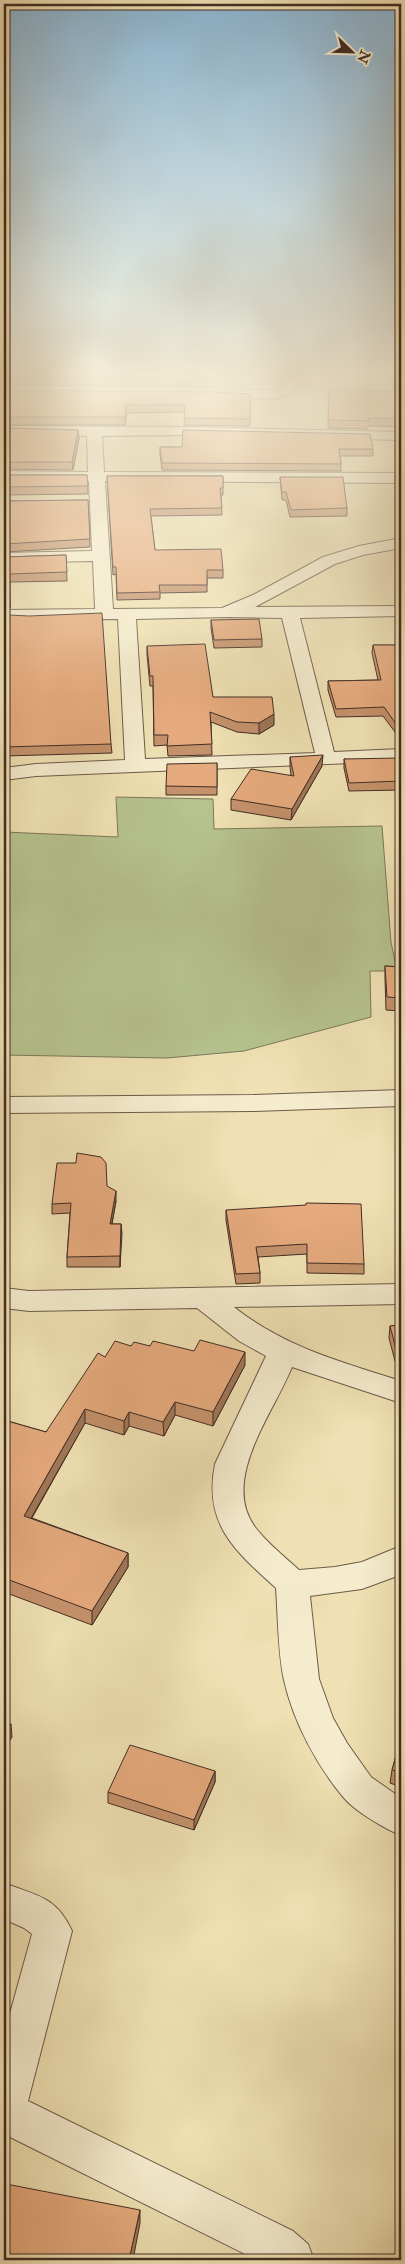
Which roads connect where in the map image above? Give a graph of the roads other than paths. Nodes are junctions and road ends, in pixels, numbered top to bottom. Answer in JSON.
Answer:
{"nodes":[{"id":1,"x":97,"y":484,"type":"edge"},
{"id":2,"x":98,"y":501,"type":"junction"},
{"id":3,"x":79,"y":502,"type":"edge"},
{"id":4,"x":401,"y":543,"type":"edge"},
{"id":5,"x":101,"y":556,"type":"junction"},
{"id":6,"x":4,"y":558,"type":"edge"},
{"id":7,"x":401,"y":611,"type":"edge"},
{"id":8,"x":290,"y":612,"type":"junction"},
{"id":9,"x":222,"y":613,"type":"junction"},
{"id":10,"x":104,"y":614,"type":"junction"},
{"id":11,"x":127,"y":614,"type":"junction"},
{"id":12,"x":4,"y":615,"type":"edge"},
{"id":13,"x":401,"y":755,"type":"edge"},
{"id":14,"x":326,"y":758,"type":"junction"},
{"id":15,"x":135,"y":766,"type":"junction"},
{"id":16,"x":4,"y":774,"type":"edge"},
{"id":17,"x":401,"y":1098,"type":"edge"},
{"id":18,"x":4,"y":1105,"type":"edge"},
{"id":19,"x":401,"y":1294,"type":"edge"},
{"id":20,"x":4,"y":1298,"type":"edge"},
{"id":21,"x":204,"y":1298,"type":"junction"},
{"id":22,"x":284,"y":1352,"type":"junction"},
{"id":23,"x":401,"y":1392,"type":"edge"},
{"id":24,"x":401,"y":1559,"type":"edge"},
{"id":25,"x":292,"y":1583,"type":"junction"},
{"id":26,"x":401,"y":1820,"type":"edge"},
{"id":27,"x":4,"y":1901,"type":"edge"},
{"id":28,"x":4,"y":2112,"type":"edge"},
{"id":29,"x":292,"y":2260,"type":"edge"}],
"edges":[{"from":1,"to":2,"type":"street"},
{"from":2,"to":3,"type":"street"},
{"from":2,"to":5,"type":"street"},
{"from":4,"to":9,"type":"street"},
{"from":5,"to":6,"type":"street"},
{"from":5,"to":10,"type":"street"},
{"from":7,"to":8,"type":"street"},
{"from":8,"to":9,"type":"street"},
{"from":8,"to":14,"type":"street"},
{"from":9,"to":11,"type":"street"},
{"from":10,"to":11,"type":"street"},
{"from":10,"to":12,"type":"street"},
{"from":11,"to":15,"type":"street"},
{"from":13,"to":14,"type":"street"},
{"from":14,"to":15,"type":"street"},
{"from":15,"to":16,"type":"street"},
{"from":17,"to":18,"type":"street"},
{"from":19,"to":21,"type":"street"},
{"from":20,"to":21,"type":"street"},
{"from":21,"to":22,"type":"street"},
{"from":22,"to":23,"type":"street"},
{"from":22,"to":25,"type":"street"},
{"from":24,"to":25,"type":"street"},
{"from":25,"to":26,"type":"street"},
{"from":27,"to":28,"type":"street"},
{"from":28,"to":29,"type":"street"}]}
